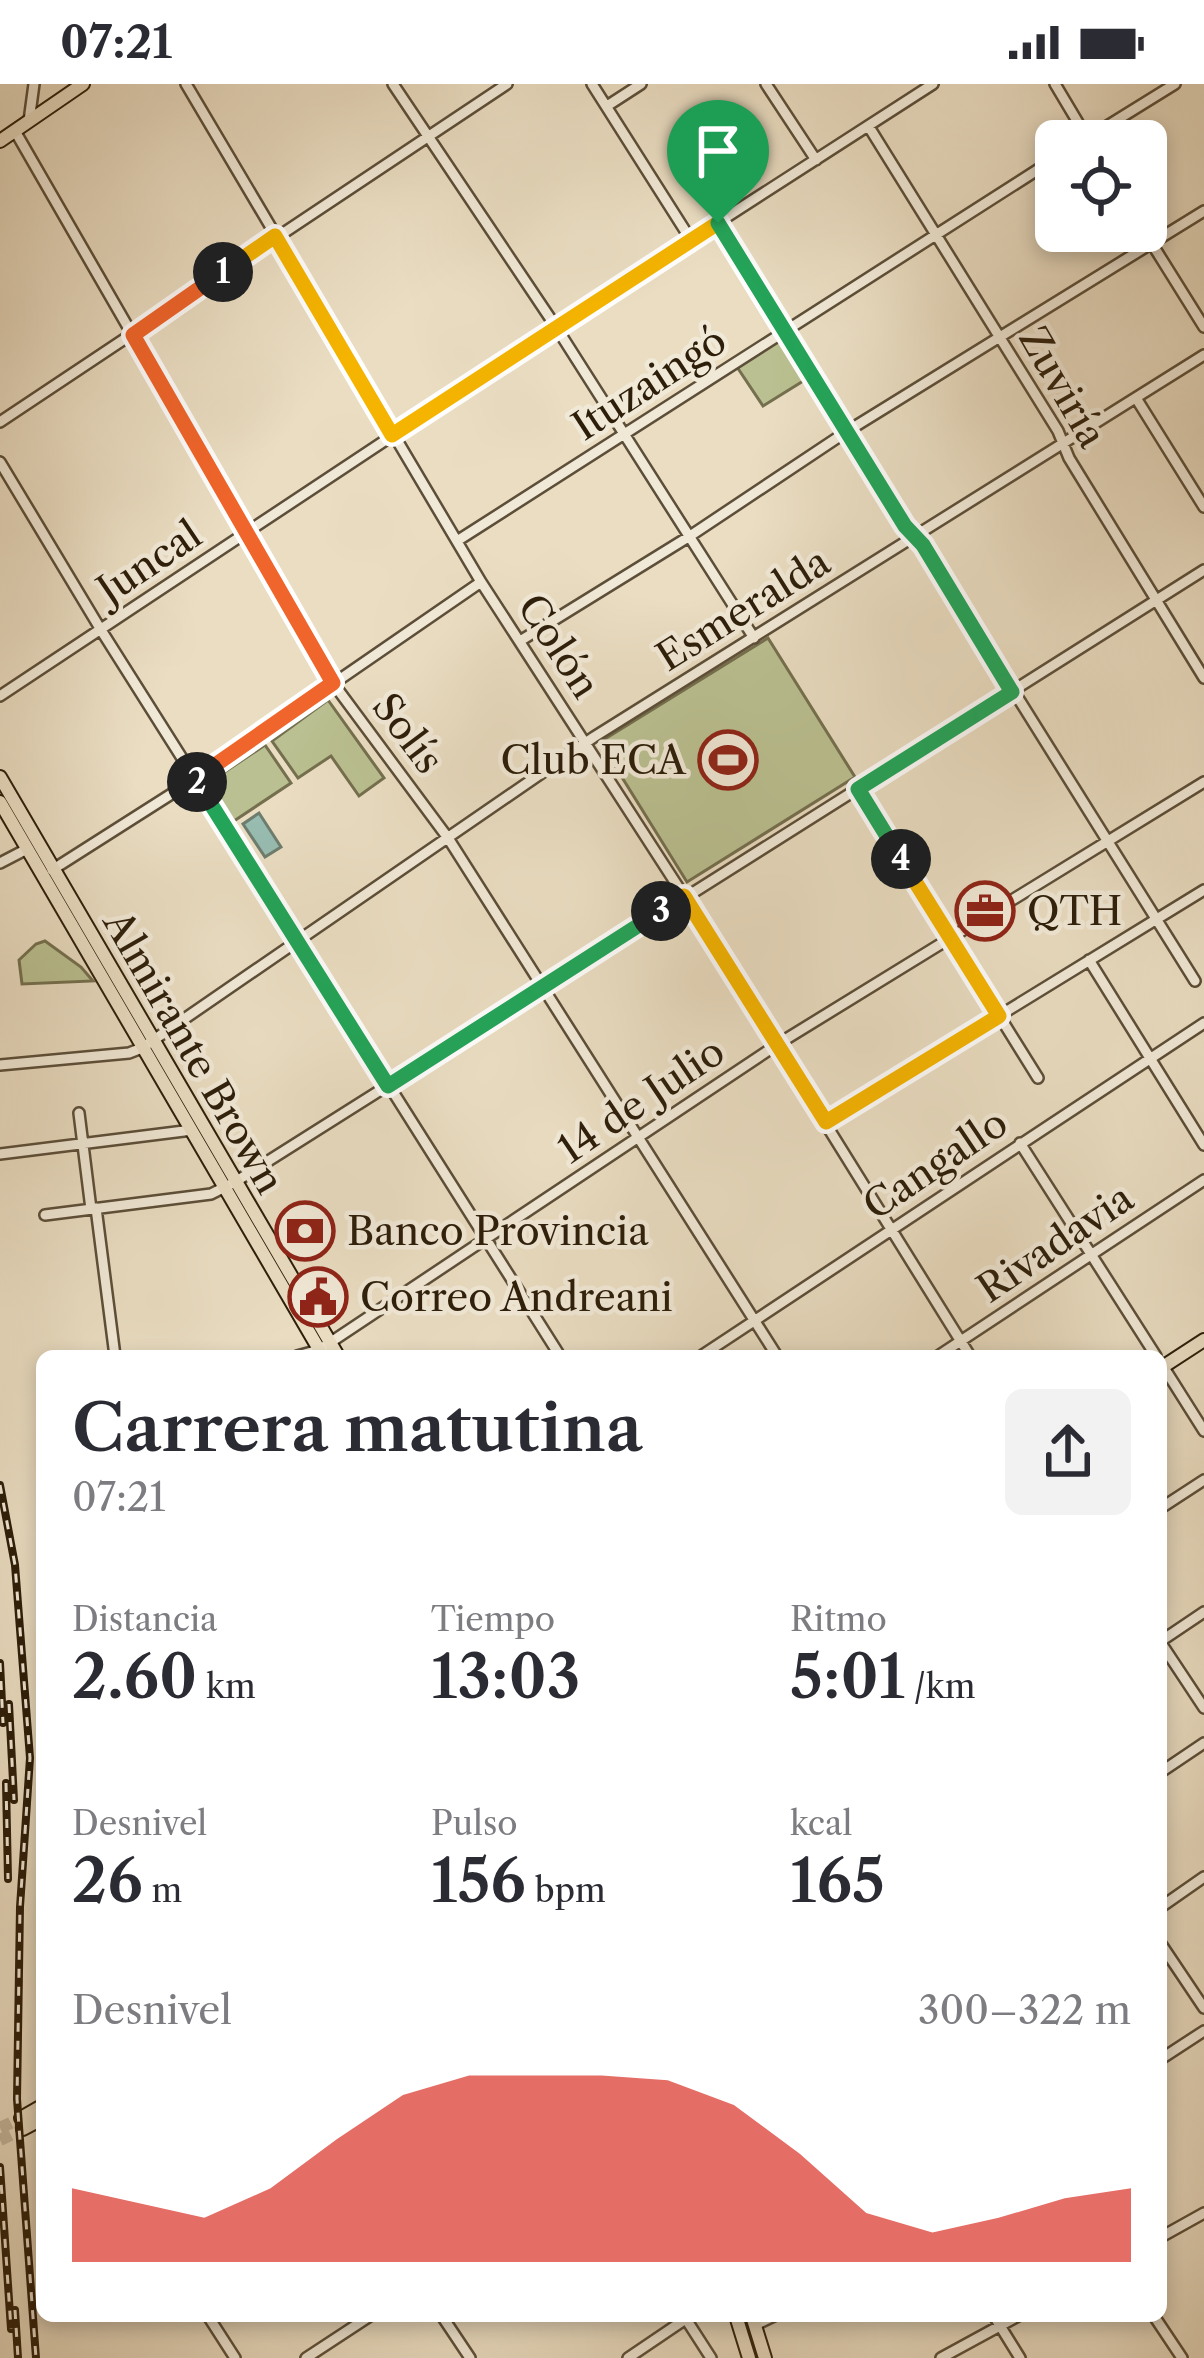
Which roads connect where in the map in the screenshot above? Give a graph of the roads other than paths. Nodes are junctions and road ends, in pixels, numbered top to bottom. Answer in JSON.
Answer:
{"nodes":[{"id":1,"x":34,"y":84,"type":"edge"},
{"id":2,"x":81,"y":84,"type":"edge"},
{"id":3,"x":185,"y":84,"type":"edge"},
{"id":4,"x":393,"y":84,"type":"edge"},
{"id":5,"x":507,"y":84,"type":"edge"},
{"id":6,"x":592,"y":84,"type":"edge"},
{"id":7,"x":640,"y":84,"type":"edge"},
{"id":8,"x":766,"y":84,"type":"edge"},
{"id":9,"x":1055,"y":84,"type":"edge"},
{"id":10,"x":1175,"y":84,"type":"edge"},
{"id":11,"x":928,"y":85,"type":"edge"},
{"id":12,"x":607,"y":106,"type":"junction"},
{"id":13,"x":1075,"y":120,"type":"edge"},
{"id":14,"x":1118,"y":120,"type":"edge"},
{"id":15,"x":28,"y":121,"type":"junction"},
{"id":16,"x":869,"y":127,"type":"junction"},
{"id":17,"x":15,"y":131,"type":"junction"},
{"id":18,"x":427,"y":135,"type":"junction"},
{"id":19,"x":0,"y":140,"type":"edge"},
{"id":20,"x":816,"y":160,"type":"junction"},
{"id":21,"x":1035,"y":171,"type":"edge"},
{"id":22,"x":1204,"y":212,"type":"edge"},
{"id":23,"x":718,"y":223,"type":"junction"},
{"id":24,"x":1167,"y":233,"type":"edge"},
{"id":25,"x":936,"y":234,"type":"junction"},
{"id":26,"x":275,"y":236,"type":"junction"},
{"id":27,"x":691,"y":240,"type":"junction"},
{"id":28,"x":1135,"y":252,"type":"edge"},
{"id":29,"x":1157,"y":252,"type":"edge"},
{"id":30,"x":556,"y":327,"type":"junction"},
{"id":31,"x":1204,"y":327,"type":"edge"},
{"id":32,"x":784,"y":331,"type":"junction"},
{"id":33,"x":133,"y":335,"type":"junction"},
{"id":34,"x":999,"y":336,"type":"junction"},
{"id":35,"x":1204,"y":355,"type":"edge"},
{"id":36,"x":1136,"y":398,"type":"junction"},
{"id":37,"x":0,"y":422,"type":"edge"},
{"id":38,"x":847,"y":432,"type":"junction"},
{"id":39,"x":392,"y":435,"type":"junction"},
{"id":40,"x":625,"y":435,"type":"junction"},
{"id":41,"x":1063,"y":443,"type":"junction"},
{"id":42,"x":0,"y":462,"type":"edge"},
{"id":43,"x":1204,"y":507,"type":"edge"},
{"id":44,"x":246,"y":533,"type":"junction"},
{"id":45,"x":689,"y":536,"type":"junction"},
{"id":46,"x":914,"y":537,"type":"junction"},
{"id":47,"x":457,"y":541,"type":"junction"},
{"id":48,"x":1204,"y":570,"type":"edge"},
{"id":49,"x":481,"y":582,"type":"junction"},
{"id":50,"x":1154,"y":601,"type":"junction"},
{"id":51,"x":100,"y":630,"type":"junction"},
{"id":52,"x":754,"y":638,"type":"junction"},
{"id":53,"x":520,"y":641,"type":"junction"},
{"id":54,"x":1204,"y":678,"type":"edge"},
{"id":55,"x":333,"y":683,"type":"junction"},
{"id":56,"x":1012,"y":692,"type":"junction"},
{"id":57,"x":0,"y":695,"type":"edge"},
{"id":58,"x":586,"y":742,"type":"junction"},
{"id":59,"x":0,"y":777,"type":"edge"},
{"id":60,"x":195,"y":779,"type":"junction"},
{"id":61,"x":1204,"y":782,"type":"edge"},
{"id":62,"x":858,"y":789,"type":"junction"},
{"id":63,"x":0,"y":802,"type":"edge"},
{"id":64,"x":448,"y":838,"type":"junction"},
{"id":65,"x":1106,"y":842,"type":"junction"},
{"id":66,"x":27,"y":849,"type":"junction"},
{"id":67,"x":0,"y":863,"type":"edge"},
{"id":68,"x":48,"y":873,"type":"junction"},
{"id":69,"x":1204,"y":890,"type":"edge"},
{"id":70,"x":684,"y":896,"type":"junction"},
{"id":71,"x":1155,"y":919,"type":"junction"},
{"id":72,"x":949,"y":938,"type":"junction"},
{"id":73,"x":296,"y":941,"type":"junction"},
{"id":74,"x":1089,"y":960,"type":"junction"},
{"id":75,"x":1195,"y":981,"type":"dead end"},
{"id":76,"x":543,"y":989,"type":"junction"},
{"id":77,"x":999,"y":1016,"type":"junction"},
{"id":78,"x":1204,"y":1023,"type":"edge"},
{"id":79,"x":147,"y":1044,"type":"junction"},
{"id":80,"x":778,"y":1044,"type":"junction"},
{"id":81,"x":1150,"y":1058,"type":"junction"},
{"id":82,"x":0,"y":1065,"type":"edge"},
{"id":83,"x":1038,"y":1078,"type":"dead end"},
{"id":84,"x":388,"y":1086,"type":"junction"},
{"id":85,"x":79,"y":1113,"type":"dead end"},
{"id":86,"x":826,"y":1122,"type":"junction"},
{"id":87,"x":192,"y":1130,"type":"junction"},
{"id":88,"x":637,"y":1138,"type":"junction"},
{"id":89,"x":1020,"y":1143,"type":"junction"},
{"id":90,"x":83,"y":1144,"type":"junction"},
{"id":91,"x":1204,"y":1145,"type":"edge"},
{"id":92,"x":0,"y":1154,"type":"edge"},
{"id":93,"x":1204,"y":1180,"type":"edge"},
{"id":94,"x":230,"y":1185,"type":"junction"},
{"id":95,"x":93,"y":1209,"type":"junction"},
{"id":96,"x":45,"y":1215,"type":"dead end"},
{"id":97,"x":891,"y":1229,"type":"junction"},
{"id":98,"x":485,"y":1240,"type":"junction"},
{"id":99,"x":1090,"y":1255,"type":"junction"},
{"id":100,"x":755,"y":1321,"type":"junction"},
{"id":101,"x":1204,"y":1340,"type":"edge"},
{"id":102,"x":961,"y":1342,"type":"junction"},
{"id":103,"x":324,"y":1349,"type":"edge"},
{"id":104,"x":114,"y":1350,"type":"edge"},
{"id":105,"x":556,"y":1350,"type":"edge"},
{"id":106,"x":710,"y":1350,"type":"edge"},
{"id":107,"x":773,"y":1350,"type":"edge"},
{"id":108,"x":948,"y":1350,"type":"edge"},
{"id":109,"x":966,"y":1350,"type":"edge"},
{"id":110,"x":1151,"y":1350,"type":"edge"},
{"id":111,"x":1167,"y":1360,"type":"edge"},
{"id":112,"x":1167,"y":1375,"type":"edge"},
{"id":113,"x":1204,"y":1431,"type":"edge"},
{"id":114,"x":1204,"y":1480,"type":"edge"},
{"id":115,"x":1167,"y":1504,"type":"edge"},
{"id":116,"x":1204,"y":1612,"type":"edge"},
{"id":117,"x":1167,"y":1638,"type":"edge"},
{"id":118,"x":1167,"y":1651,"type":"edge"},
{"id":119,"x":1204,"y":1708,"type":"edge"},
{"id":120,"x":1204,"y":1744,"type":"edge"},
{"id":121,"x":1167,"y":1768,"type":"edge"},
{"id":122,"x":1204,"y":1877,"type":"edge"},
{"id":123,"x":1167,"y":1902,"type":"edge"},
{"id":124,"x":1167,"y":1953,"type":"edge"},
{"id":125,"x":1204,"y":2008,"type":"edge"},
{"id":126,"x":1204,"y":2031,"type":"edge"},
{"id":127,"x":1167,"y":2055,"type":"edge"},
{"id":128,"x":36,"y":2111,"type":"edge"},
{"id":129,"x":36,"y":2120,"type":"edge"},
{"id":130,"x":1204,"y":2213,"type":"edge"},
{"id":131,"x":1167,"y":2234,"type":"edge"},
{"id":132,"x":212,"y":2322,"type":"edge"},
{"id":133,"x":361,"y":2322,"type":"edge"},
{"id":134,"x":446,"y":2322,"type":"edge"},
{"id":135,"x":679,"y":2322,"type":"edge"},
{"id":136,"x":689,"y":2322,"type":"edge"},
{"id":137,"x":738,"y":2322,"type":"edge"},
{"id":138,"x":754,"y":2322,"type":"edge"},
{"id":139,"x":994,"y":2322,"type":"edge"},
{"id":140,"x":997,"y":2322,"type":"edge"},
{"id":141,"x":1158,"y":2322,"type":"edge"},
{"id":142,"x":235,"y":2358,"type":"edge"},
{"id":143,"x":306,"y":2358,"type":"edge"},
{"id":144,"x":470,"y":2358,"type":"edge"},
{"id":145,"x":628,"y":2358,"type":"edge"},
{"id":146,"x":711,"y":2358,"type":"edge"},
{"id":147,"x":749,"y":2358,"type":"edge"},
{"id":148,"x":766,"y":2358,"type":"edge"},
{"id":149,"x":940,"y":2358,"type":"edge"},
{"id":150,"x":1020,"y":2358,"type":"edge"},
{"id":151,"x":1182,"y":2358,"type":"edge"}],
"edges":[{"from":1,"to":15,"type":"street"},
{"from":2,"to":15,"type":"main road"},
{"from":3,"to":26,"type":"street","name":"Colón"},
{"from":4,"to":18,"type":"street"},
{"from":5,"to":18,"type":"street"},
{"from":6,"to":12,"type":"street"},
{"from":7,"to":12,"type":"street"},
{"from":8,"to":20,"type":"street"},
{"from":9,"to":13,"type":"street"},
{"from":10,"to":14,"type":"street"},
{"from":11,"to":16,"type":"street","name":"Juncal"},
{"from":12,"to":27,"type":"street"},
{"from":15,"to":17,"type":"main road"},
{"from":16,"to":20,"type":"street","name":"Juncal"},
{"from":16,"to":25,"type":"street","name":"Zuviría"},
{"from":17,"to":19,"type":"main road"},
{"from":17,"to":33,"type":"street","name":"Solís"},
{"from":18,"to":26,"type":"street"},
{"from":18,"to":30,"type":"street"},
{"from":20,"to":23,"type":"street","name":"Juncal"},
{"from":21,"to":25,"type":"street","name":"Ituzaingó"},
{"from":22,"to":24,"type":"street"},
{"from":23,"to":27,"type":"street","name":"Juncal"},
{"from":23,"to":32,"type":"street"},
{"from":25,"to":32,"type":"street","name":"Ituzaingó"},
{"from":25,"to":34,"type":"street","name":"Zuviría"},
{"from":26,"to":33,"type":"street"},
{"from":26,"to":39,"type":"street","name":"Colón"},
{"from":27,"to":30,"type":"street","name":"Juncal"},
{"from":28,"to":34,"type":"street"},
{"from":29,"to":31,"type":"street"},
{"from":30,"to":39,"type":"street","name":"Juncal"},
{"from":30,"to":40,"type":"street"},
{"from":32,"to":38,"type":"street"},
{"from":32,"to":40,"type":"street","name":"Ituzaingó"},
{"from":33,"to":37,"type":"street"},
{"from":33,"to":44,"type":"street","name":"Solís"},
{"from":34,"to":38,"type":"street"},
{"from":34,"to":41,"type":"street","name":"Zuviría"},
{"from":35,"to":36,"type":"street","name":"Esmeralda"},
{"from":36,"to":41,"type":"street","name":"Esmeralda"},
{"from":36,"to":43,"type":"street"},
{"from":38,"to":45,"type":"street"},
{"from":38,"to":46,"type":"street"},
{"from":39,"to":44,"type":"street","name":"Juncal"},
{"from":39,"to":47,"type":"street","name":"Colón"},
{"from":40,"to":45,"type":"street"},
{"from":40,"to":47,"type":"street","name":"Ituzaingó"},
{"from":41,"to":46,"type":"street","name":"Esmeralda"},
{"from":41,"to":50,"type":"street","name":"Zuviría"},
{"from":42,"to":51,"type":"street"},
{"from":44,"to":51,"type":"street","name":"Juncal"},
{"from":44,"to":55,"type":"street","name":"Solís"},
{"from":45,"to":52,"type":"street"},
{"from":45,"to":53,"type":"street"},
{"from":46,"to":52,"type":"street","name":"Esmeralda"},
{"from":46,"to":56,"type":"street"},
{"from":47,"to":49,"type":"street","name":"Colón"},
{"from":48,"to":50,"type":"street"},
{"from":49,"to":53,"type":"street","name":"Colón"},
{"from":49,"to":55,"type":"street"},
{"from":50,"to":54,"type":"street","name":"Zuviría"},
{"from":50,"to":56,"type":"street"},
{"from":51,"to":57,"type":"street","name":"Juncal"},
{"from":51,"to":60,"type":"street"},
{"from":52,"to":58,"type":"street","name":"Esmeralda"},
{"from":53,"to":58,"type":"street","name":"Colón"},
{"from":55,"to":60,"type":"street"},
{"from":55,"to":64,"type":"street","name":"Solís"},
{"from":56,"to":62,"type":"street"},
{"from":56,"to":65,"type":"street"},
{"from":58,"to":64,"type":"street","name":"Esmeralda"},
{"from":58,"to":70,"type":"street","name":"Colón"},
{"from":59,"to":68,"type":"main road","name":"Almirante Brown"},
{"from":60,"to":68,"type":"street"},
{"from":60,"to":73,"type":"street"},
{"from":61,"to":65,"type":"street","name":"14 de Julio"},
{"from":62,"to":70,"type":"street"},
{"from":62,"to":72,"type":"street"},
{"from":63,"to":66,"type":"main road","name":"Almirante Brown"},
{"from":64,"to":73,"type":"street","name":"Esmeralda"},
{"from":64,"to":76,"type":"street","name":"Solís"},
{"from":65,"to":71,"type":"street"},
{"from":65,"to":72,"type":"street","name":"14 de Julio"},
{"from":66,"to":67,"type":"street"},
{"from":66,"to":68,"type":"main road","name":"Almirante Brown"},
{"from":68,"to":79,"type":"main road","name":"Almirante Brown"},
{"from":69,"to":71,"type":"street"},
{"from":70,"to":76,"type":"street"},
{"from":70,"to":80,"type":"street","name":"Colón"},
{"from":71,"to":74,"type":"street"},
{"from":71,"to":75,"type":"street"},
{"from":72,"to":77,"type":"street"},
{"from":72,"to":80,"type":"street","name":"14 de Julio"},
{"from":73,"to":79,"type":"street","name":"Esmeralda"},
{"from":73,"to":84,"type":"street"},
{"from":74,"to":77,"type":"street"},
{"from":74,"to":81,"type":"street"},
{"from":76,"to":84,"type":"street"},
{"from":76,"to":88,"type":"street","name":"Solís"},
{"from":77,"to":83,"type":"street"},
{"from":77,"to":86,"type":"street"},
{"from":78,"to":81,"type":"street","name":"Cangallo"},
{"from":79,"to":82,"type":"street","name":"Esmeralda"},
{"from":79,"to":87,"type":"main road","name":"Almirante Brown"},
{"from":79,"to":94,"type":"main road","name":"Almirante Brown"},
{"from":80,"to":86,"type":"street","name":"Colón"},
{"from":80,"to":88,"type":"street","name":"14 de Julio"},
{"from":81,"to":89,"type":"street","name":"Cangallo"},
{"from":81,"to":91,"type":"street"},
{"from":84,"to":94,"type":"street"},
{"from":84,"to":98,"type":"street"},
{"from":85,"to":90,"type":"street"},
{"from":86,"to":97,"type":"street","name":"Colón"},
{"from":87,"to":90,"type":"street"},
{"from":87,"to":94,"type":"main road","name":"Almirante Brown"},
{"from":88,"to":98,"type":"street","name":"14 de Julio"},
{"from":88,"to":100,"type":"street","name":"Solís"},
{"from":89,"to":97,"type":"street","name":"Cangallo"},
{"from":89,"to":99,"type":"street"},
{"from":90,"to":92,"type":"street"},
{"from":90,"to":95,"type":"street"},
{"from":93,"to":99,"type":"street","name":"Rivadavia"},
{"from":94,"to":95,"type":"street"},
{"from":94,"to":103,"type":"main road","name":"Almirante Brown"},
{"from":95,"to":96,"type":"street"},
{"from":95,"to":104,"type":"street"},
{"from":97,"to":100,"type":"street","name":"Cangallo"},
{"from":97,"to":102,"type":"street","name":"Colón"},
{"from":98,"to":103,"type":"street","name":"14 de Julio"},
{"from":98,"to":105,"type":"street"},
{"from":99,"to":102,"type":"street","name":"Rivadavia"},
{"from":99,"to":110,"type":"street"},
{"from":100,"to":106,"type":"street","name":"Cangallo"},
{"from":100,"to":107,"type":"street","name":"Solís"},
{"from":101,"to":111,"type":"main road"},
{"from":102,"to":108,"type":"street","name":"Rivadavia"},
{"from":102,"to":109,"type":"street","name":"Colón"},
{"from":112,"to":113,"type":"street"},
{"from":114,"to":115,"type":"street"},
{"from":116,"to":117,"type":"street"},
{"from":118,"to":119,"type":"street"},
{"from":120,"to":121,"type":"street"},
{"from":122,"to":123,"type":"street"},
{"from":124,"to":125,"type":"street"},
{"from":126,"to":127,"type":"street"},
{"from":128,"to":129,"type":"main road"},
{"from":130,"to":131,"type":"street"},
{"from":132,"to":142,"type":"street"},
{"from":133,"to":143,"type":"street"},
{"from":134,"to":144,"type":"street"},
{"from":135,"to":145,"type":"street"},
{"from":136,"to":146,"type":"street"},
{"from":137,"to":147,"type":"main road"},
{"from":138,"to":148,"type":"main road"},
{"from":139,"to":149,"type":"street"},
{"from":140,"to":150,"type":"street"},
{"from":141,"to":151,"type":"street"}]}
